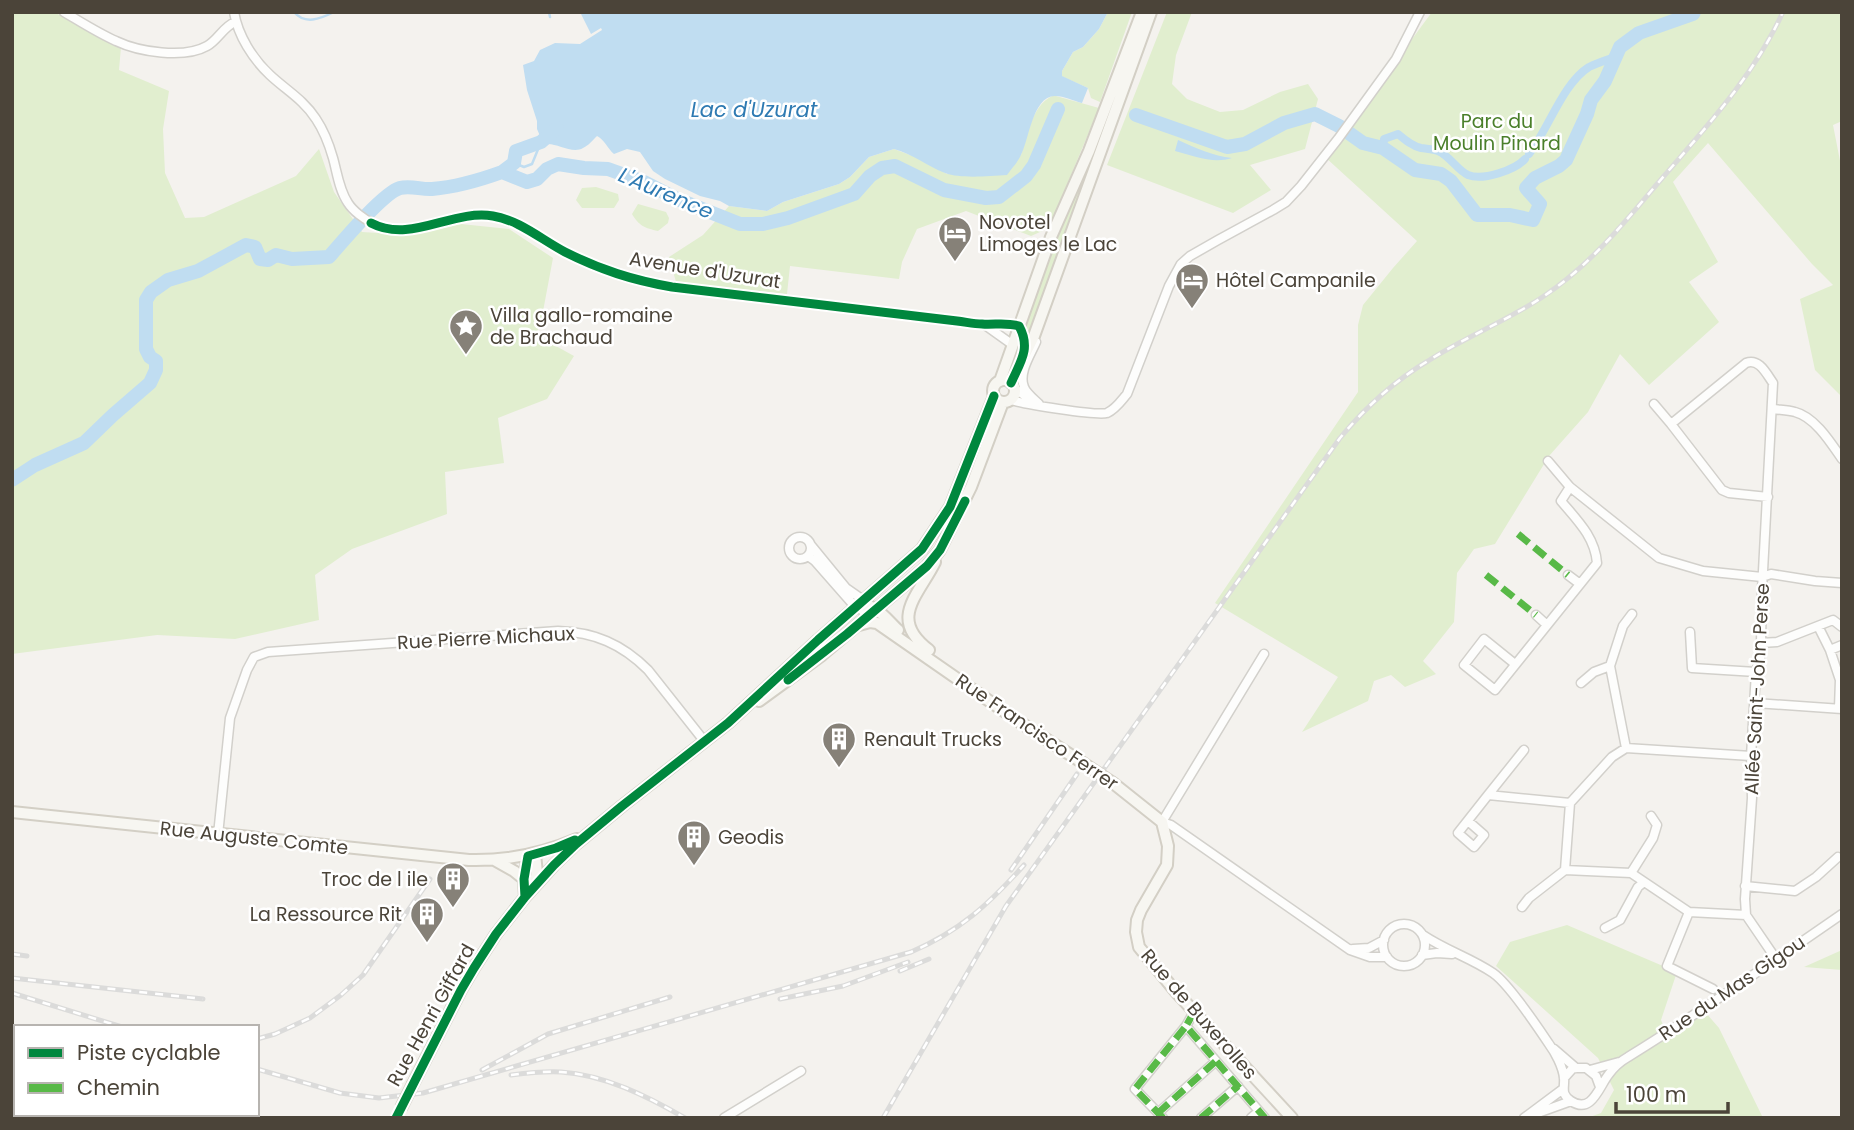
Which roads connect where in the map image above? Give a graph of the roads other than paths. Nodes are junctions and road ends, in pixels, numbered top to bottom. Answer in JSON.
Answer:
{"nodes":[{"id":1,"x":64,"y":12,"type":"edge"},
{"id":2,"x":1420,"y":12,"type":"edge"},
{"id":3,"x":1148,"y":15,"type":"edge"},
{"id":4,"x":234,"y":17,"type":"edge"},
{"id":5,"x":1043,"y":311,"type":"junction"},
{"id":6,"x":985,"y":325,"type":"junction"},
{"id":7,"x":1019,"y":326,"type":"junction"},
{"id":8,"x":1013,"y":345,"type":"junction"},
{"id":9,"x":1023,"y":357,"type":"junction"},
{"id":10,"x":1006,"y":392,"type":"junction"},
{"id":11,"x":1039,"y":404,"type":"junction"},
{"id":12,"x":1654,"y":404,"type":"dead end"},
{"id":13,"x":1773,"y":409,"type":"junction"},
{"id":14,"x":1671,"y":424,"type":"junction"},
{"id":15,"x":1842,"y":459,"type":"edge"},
{"id":16,"x":1548,"y":461,"type":"dead end"},
{"id":17,"x":1570,"y":487,"type":"junction"},
{"id":18,"x":1768,"y":497,"type":"junction"},
{"id":19,"x":810,"y":544,"type":"junction"},
{"id":20,"x":940,"y":550,"type":"junction"},
{"id":21,"x":808,"y":556,"type":"junction"},
{"id":22,"x":1568,"y":575,"type":"dead end"},
{"id":23,"x":1762,"y":577,"type":"junction"},
{"id":24,"x":1842,"y":583,"type":"edge"},
{"id":25,"x":1580,"y":584,"type":"junction"},
{"id":26,"x":845,"y":596,"type":"junction"},
{"id":27,"x":867,"y":608,"type":"junction"},
{"id":28,"x":1632,"y":614,"type":"dead end"},
{"id":29,"x":1536,"y":615,"type":"dead end"},
{"id":30,"x":837,"y":624,"type":"junction"},
{"id":31,"x":1547,"y":625,"type":"junction"},
{"id":32,"x":883,"y":626,"type":"junction"},
{"id":33,"x":1818,"y":626,"type":"junction"},
{"id":34,"x":1842,"y":627,"type":"edge"},
{"id":35,"x":852,"y":630,"type":"junction"},
{"id":36,"x":1690,"y":632,"type":"dead end"},
{"id":37,"x":1761,"y":643,"type":"junction"},
{"id":38,"x":910,"y":645,"type":"junction"},
{"id":39,"x":1842,"y":645,"type":"edge"},
{"id":40,"x":1830,"y":650,"type":"junction"},
{"id":41,"x":1264,"y":654,"type":"dead end"},
{"id":42,"x":1515,"y":664,"type":"junction"},
{"id":43,"x":1610,"y":666,"type":"junction"},
{"id":44,"x":1756,"y":672,"type":"junction"},
{"id":45,"x":1581,"y":683,"type":"dead end"},
{"id":46,"x":966,"y":685,"type":"junction"},
{"id":47,"x":1755,"y":703,"type":"junction"},
{"id":48,"x":1841,"y":709,"type":"edge"},
{"id":49,"x":728,"y":723,"type":"junction"},
{"id":50,"x":705,"y":742,"type":"junction"},
{"id":51,"x":1626,"y":748,"type":"junction"},
{"id":52,"x":1524,"y":750,"type":"dead end"},
{"id":53,"x":1751,"y":756,"type":"junction"},
{"id":54,"x":1488,"y":795,"type":"junction"},
{"id":55,"x":1570,"y":803,"type":"junction"},
{"id":56,"x":12,"y":812,"type":"edge"},
{"id":57,"x":1651,"y":816,"type":"dead end"},
{"id":58,"x":1468,"y":821,"type":"dead end"},
{"id":59,"x":1161,"y":822,"type":"junction"},
{"id":60,"x":218,"y":835,"type":"junction"},
{"id":61,"x":586,"y":835,"type":"junction"},
{"id":62,"x":532,"y":855,"type":"junction"},
{"id":63,"x":1838,"y":857,"type":"dead end"},
{"id":64,"x":496,"y":861,"type":"junction"},
{"id":65,"x":1565,"y":870,"type":"junction"},
{"id":66,"x":1630,"y":873,"type":"junction"},
{"id":67,"x":524,"y":879,"type":"junction"},
{"id":68,"x":1643,"y":883,"type":"junction"},
{"id":69,"x":1745,"y":886,"type":"junction"},
{"id":70,"x":527,"y":895,"type":"junction"},
{"id":71,"x":1522,"y":907,"type":"dead end"},
{"id":72,"x":1689,"y":912,"type":"junction"},
{"id":73,"x":1842,"y":914,"type":"edge"},
{"id":74,"x":1746,"y":915,"type":"junction"},
{"id":75,"x":1605,"y":928,"type":"dead end"},
{"id":76,"x":1423,"y":935,"type":"junction"},
{"id":77,"x":1384,"y":940,"type":"junction"},
{"id":78,"x":1350,"y":950,"type":"junction"},
{"id":79,"x":1455,"y":954,"type":"junction"},
{"id":80,"x":1422,"y":955,"type":"junction"},
{"id":81,"x":1387,"y":957,"type":"junction"},
{"id":82,"x":1776,"y":959,"type":"junction"},
{"id":83,"x":1713,"y":989,"type":"dead end"},
{"id":84,"x":1194,"y":1012,"type":"junction"},
{"id":85,"x":1186,"y":1026,"type":"junction"},
{"id":86,"x":1552,"y":1047,"type":"junction"},
{"id":87,"x":1216,"y":1061,"type":"junction"},
{"id":88,"x":1622,"y":1061,"type":"junction"},
{"id":89,"x":1576,"y":1068,"type":"junction"},
{"id":90,"x":1590,"y":1070,"type":"junction"},
{"id":91,"x":801,"y":1071,"type":"dead end"},
{"id":92,"x":1564,"y":1078,"type":"junction"},
{"id":93,"x":1238,"y":1086,"type":"junction"},
{"id":94,"x":1600,"y":1087,"type":"junction"},
{"id":95,"x":1563,"y":1088,"type":"junction"},
{"id":96,"x":1571,"y":1101,"type":"junction"},
{"id":97,"x":398,"y":1113,"type":"edge"},
{"id":98,"x":1262,"y":1114,"type":"edge"},
{"id":99,"x":1161,"y":1116,"type":"edge"},
{"id":100,"x":1525,"y":1117,"type":"edge"},
{"id":101,"x":724,"y":1118,"type":"edge"},
{"id":102,"x":1201,"y":1118,"type":"edge"},
{"id":103,"x":1251,"y":1118,"type":"edge"},
{"id":104,"x":1292,"y":1118,"type":"edge"}],
"edges":[{"from":1,"to":4,"type":"street"},
{"from":2,"to":11,"type":"street"},
{"from":3,"to":5,"type":"street"},
{"from":3,"to":7,"type":"street"},
{"from":4,"to":6,"type":"street","name":"Avenue d'Uzurat"},
{"from":5,"to":9,"type":"street"},
{"from":5,"to":11,"type":"street"},
{"from":6,"to":7,"type":"street","name":"Avenue d'Uzurat"},
{"from":6,"to":8,"type":"street","name":"Avenue d'Uzurat"},
{"from":7,"to":8,"type":"street"},
{"from":7,"to":9,"type":"street"},
{"from":8,"to":10,"type":"street"},
{"from":9,"to":10,"type":"street"},
{"from":10,"to":11,"type":"street"},
{"from":10,"to":20,"type":"street"},
{"from":10,"to":27,"type":"street"},
{"from":12,"to":14,"type":"street"},
{"from":13,"to":14,"type":"street","name":"Allée Saint-John Perse"},
{"from":13,"to":15,"type":"street"},
{"from":13,"to":18,"type":"street","name":"Allée Saint-John Perse"},
{"from":14,"to":18,"type":"street"},
{"from":16,"to":17,"type":"street"},
{"from":17,"to":23,"type":"street"},
{"from":17,"to":25,"type":"street"},
{"from":18,"to":23,"type":"street","name":"Allée Saint-John Perse"},
{"from":19,"to":21,"type":"street"},
{"from":19,"to":21,"type":"street"},
{"from":19,"to":27,"type":"street"},
{"from":20,"to":27,"type":"street"},
{"from":20,"to":46,"type":"street"},
{"from":21,"to":26,"type":"street"},
{"from":22,"to":25,"type":"street"},
{"from":23,"to":24,"type":"street"},
{"from":23,"to":37,"type":"street","name":"Allée Saint-John Perse"},
{"from":25,"to":31,"type":"street"},
{"from":26,"to":27,"type":"street"},
{"from":26,"to":30,"type":"street"},
{"from":27,"to":30,"type":"street"},
{"from":27,"to":32,"type":"street"},
{"from":27,"to":35,"type":"street"},
{"from":27,"to":38,"type":"street"},
{"from":28,"to":43,"type":"street"},
{"from":29,"to":31,"type":"street"},
{"from":30,"to":49,"type":"street"},
{"from":31,"to":42,"type":"street"},
{"from":32,"to":35,"type":"street"},
{"from":32,"to":38,"type":"street"},
{"from":33,"to":34,"type":"street"},
{"from":33,"to":37,"type":"street"},
{"from":33,"to":40,"type":"street"},
{"from":35,"to":49,"type":"street"},
{"from":36,"to":44,"type":"street"},
{"from":37,"to":44,"type":"street","name":"Allée Saint-John Perse"},
{"from":38,"to":46,"type":"street","name":"Rue Francisco Ferrer"},
{"from":39,"to":40,"type":"street"},
{"from":40,"to":48,"type":"street"},
{"from":41,"to":59,"type":"street"},
{"from":42,"to":42,"type":"street"},
{"from":43,"to":45,"type":"street"},
{"from":43,"to":51,"type":"street"},
{"from":44,"to":47,"type":"street","name":"Allée Saint-John Perse"},
{"from":46,"to":59,"type":"street","name":"Rue Francisco Ferrer","bridge":true},
{"from":47,"to":48,"type":"street"},
{"from":47,"to":53,"type":"street","name":"Allée Saint-John Perse"},
{"from":49,"to":50,"type":"street"},
{"from":50,"to":60,"type":"street","name":"Rue Pierre Michaux"},
{"from":50,"to":61,"type":"street"},
{"from":51,"to":53,"type":"street"},
{"from":51,"to":55,"type":"street"},
{"from":52,"to":54,"type":"street"},
{"from":53,"to":69,"type":"street","name":"Allée Saint-John Perse"},
{"from":54,"to":55,"type":"street"},
{"from":54,"to":58,"type":"street"},
{"from":55,"to":65,"type":"street"},
{"from":56,"to":60,"type":"street","name":"Rue Auguste Comte"},
{"from":57,"to":66,"type":"street"},
{"from":59,"to":78,"type":"street"},
{"from":59,"to":84,"type":"street","name":"Rue de Buxerolles"},
{"from":60,"to":64,"type":"street","name":"Rue Auguste Comte"},
{"from":61,"to":62,"type":"street","name":"Rue Auguste Comte"},
{"from":61,"to":70,"type":"street","name":"Rue Henri Giffard"},
{"from":62,"to":64,"type":"street","name":"Rue Auguste Comte"},
{"from":62,"to":67,"type":"street"},
{"from":62,"to":70,"type":"street"},
{"from":63,"to":69,"type":"street"},
{"from":64,"to":67,"type":"street"},
{"from":65,"to":66,"type":"street"},
{"from":65,"to":71,"type":"street"},
{"from":66,"to":68,"type":"street"},
{"from":67,"to":70,"type":"street"},
{"from":68,"to":72,"type":"street"},
{"from":68,"to":75,"type":"street"},
{"from":69,"to":74,"type":"street","name":"Allée Saint-John Perse"},
{"from":70,"to":97,"type":"street","name":"Rue Henri Giffard","bridge":true},
{"from":72,"to":74,"type":"street"},
{"from":72,"to":83,"type":"street"},
{"from":73,"to":82,"type":"street","name":"Rue du Mas Gigou"},
{"from":74,"to":82,"type":"street"},
{"from":76,"to":77,"type":"street"},
{"from":76,"to":79,"type":"street"},
{"from":76,"to":80,"type":"street"},
{"from":77,"to":78,"type":"street"},
{"from":77,"to":81,"type":"street"},
{"from":78,"to":81,"type":"street"},
{"from":79,"to":80,"type":"street"},
{"from":79,"to":86,"type":"street"},
{"from":80,"to":81,"type":"street"},
{"from":82,"to":88,"type":"street","name":"Rue du Mas Gigou"},
{"from":84,"to":85,"type":"street"},
{"from":84,"to":104,"type":"street","name":"Rue de Buxerolles"},
{"from":85,"to":87,"type":"street"},
{"from":85,"to":99,"type":"street"},
{"from":86,"to":89,"type":"street"},
{"from":86,"to":92,"type":"street"},
{"from":87,"to":93,"type":"street"},
{"from":87,"to":99,"type":"street"},
{"from":88,"to":90,"type":"street","name":"Rue du Mas Gigou"},
{"from":88,"to":94,"type":"street","name":"Rue du Mas Gigou"},
{"from":89,"to":90,"type":"street"},
{"from":89,"to":92,"type":"street"},
{"from":90,"to":94,"type":"street"},
{"from":91,"to":101,"type":"street"},
{"from":92,"to":95,"type":"street"},
{"from":93,"to":98,"type":"street"},
{"from":93,"to":102,"type":"street"},
{"from":94,"to":96,"type":"street"},
{"from":95,"to":96,"type":"street"},
{"from":95,"to":100,"type":"street"},
{"from":96,"to":100,"type":"street"},
{"from":98,"to":103,"type":"street"}]}
